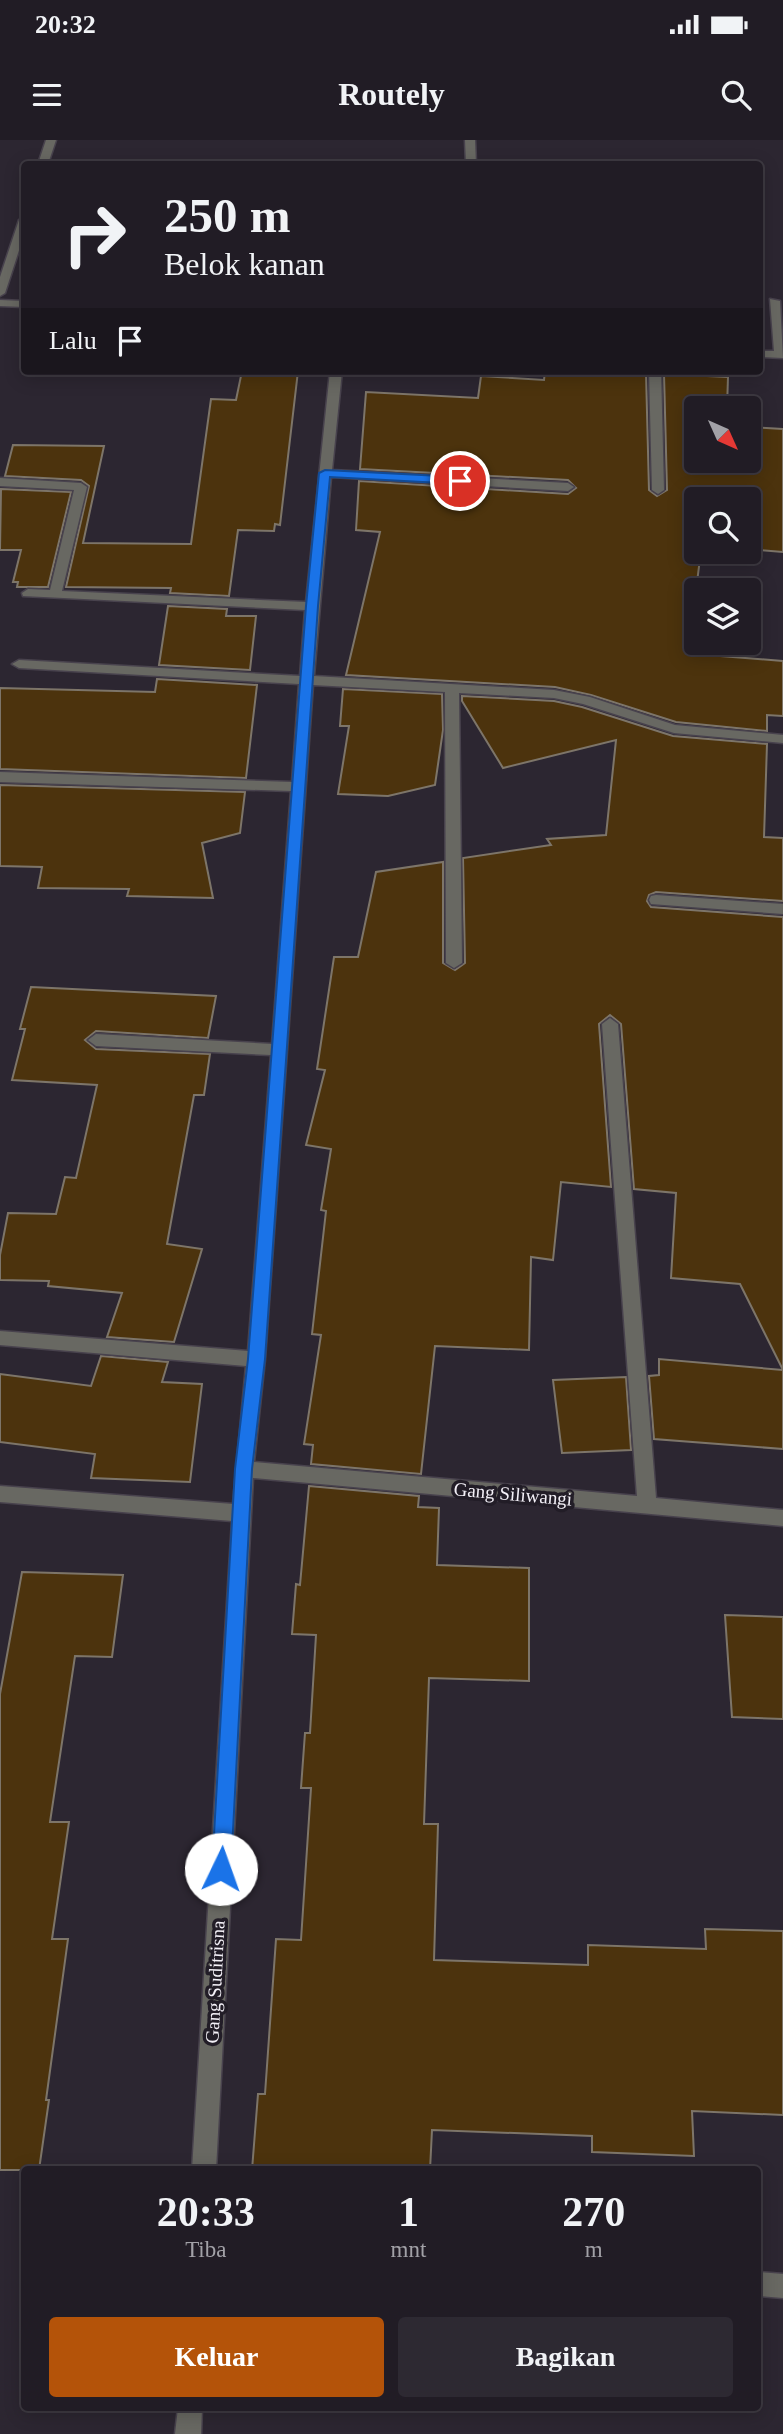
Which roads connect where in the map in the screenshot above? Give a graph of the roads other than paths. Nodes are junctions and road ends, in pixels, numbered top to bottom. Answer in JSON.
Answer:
{"nodes":[{"id":1,"x":51,"y":140,"type":"edge"},
{"id":2,"x":470,"y":140,"type":"edge"},
{"id":3,"x":44,"y":161,"type":"edge"},
{"id":4,"x":471,"y":161,"type":"edge"},
{"id":5,"x":21,"y":242,"type":"edge"},
{"id":6,"x":0,"y":293,"type":"edge"},
{"id":7,"x":774,"y":301,"type":"dead end"},
{"id":8,"x":0,"y":303,"type":"edge"},
{"id":9,"x":21,"y":304,"type":"edge"},
{"id":10,"x":763,"y":354,"type":"edge"},
{"id":11,"x":781,"y":355,"type":"edge"},
{"id":12,"x":336,"y":375,"type":"edge"},
{"id":13,"x":656,"y":375,"type":"edge"},
{"id":14,"x":325,"y":473,"type":"junction"},
{"id":15,"x":0,"y":482,"type":"edge"},
{"id":16,"x":568,"y":487,"type":"dead end"},
{"id":17,"x":658,"y":490,"type":"dead end"},
{"id":18,"x":28,"y":593,"type":"dead end"},
{"id":19,"x":55,"y":595,"type":"junction"},
{"id":20,"x":312,"y":606,"type":"junction"},
{"id":21,"x":19,"y":664,"type":"dead end"},
{"id":22,"x":307,"y":680,"type":"junction"},
{"id":23,"x":452,"y":688,"type":"junction"},
{"id":24,"x":783,"y":739,"type":"edge"},
{"id":25,"x":0,"y":777,"type":"edge"},
{"id":26,"x":300,"y":787,"type":"junction"},
{"id":27,"x":656,"y":900,"type":"dead end"},
{"id":28,"x":783,"y":909,"type":"edge"},
{"id":29,"x":454,"y":964,"type":"dead end"},
{"id":30,"x":610,"y":1024,"type":"dead end"},
{"id":31,"x":96,"y":1040,"type":"dead end"},
{"id":32,"x":280,"y":1050,"type":"junction"},
{"id":33,"x":0,"y":1338,"type":"edge"},
{"id":34,"x":256,"y":1359,"type":"junction"},
{"id":35,"x":244,"y":1469,"type":"junction"},
{"id":36,"x":0,"y":1494,"type":"edge"},
{"id":37,"x":647,"y":1506,"type":"junction"},
{"id":38,"x":241,"y":1513,"type":"junction"},
{"id":39,"x":783,"y":1518,"type":"edge"},
{"id":40,"x":204,"y":2166,"type":"edge"},
{"id":41,"x":761,"y":2284,"type":"edge"},
{"id":42,"x":783,"y":2286,"type":"edge"},
{"id":43,"x":190,"y":2411,"type":"edge"},
{"id":44,"x":188,"y":2434,"type":"edge"}],
"edges":[{"from":1,"to":3,"type":"street"},
{"from":2,"to":4,"type":"street"},
{"from":5,"to":6,"type":"street"},
{"from":7,"to":11,"type":"street"},
{"from":8,"to":9,"type":"street"},
{"from":10,"to":11,"type":"street"},
{"from":12,"to":14,"type":"street","name":"Gang Suditrisna"},
{"from":13,"to":17,"type":"street"},
{"from":14,"to":16,"type":"street"},
{"from":14,"to":20,"type":"street","name":"Gang Suditrisna"},
{"from":15,"to":19,"type":"street"},
{"from":18,"to":19,"type":"street"},
{"from":19,"to":20,"type":"street"},
{"from":20,"to":22,"type":"street","name":"Gang Suditrisna"},
{"from":21,"to":22,"type":"street"},
{"from":22,"to":23,"type":"street"},
{"from":22,"to":26,"type":"street","name":"Gang Suditrisna"},
{"from":23,"to":24,"type":"street"},
{"from":23,"to":29,"type":"street"},
{"from":25,"to":26,"type":"street"},
{"from":26,"to":32,"type":"street","name":"Gang Suditrisna"},
{"from":27,"to":28,"type":"street"},
{"from":30,"to":37,"type":"street"},
{"from":31,"to":32,"type":"street"},
{"from":32,"to":34,"type":"street","name":"Gang Suditrisna"},
{"from":33,"to":34,"type":"street"},
{"from":34,"to":35,"type":"street","name":"Gang Suditrisna"},
{"from":35,"to":37,"type":"street","name":"Gang Siliwangi"},
{"from":35,"to":38,"type":"street","name":"Gang Suditrisna"},
{"from":36,"to":38,"type":"street"},
{"from":37,"to":39,"type":"street","name":"Gang Siliwangi"},
{"from":38,"to":40,"type":"street","name":"Gang Suditrisna"},
{"from":41,"to":42,"type":"street"},
{"from":43,"to":44,"type":"street"}]}
